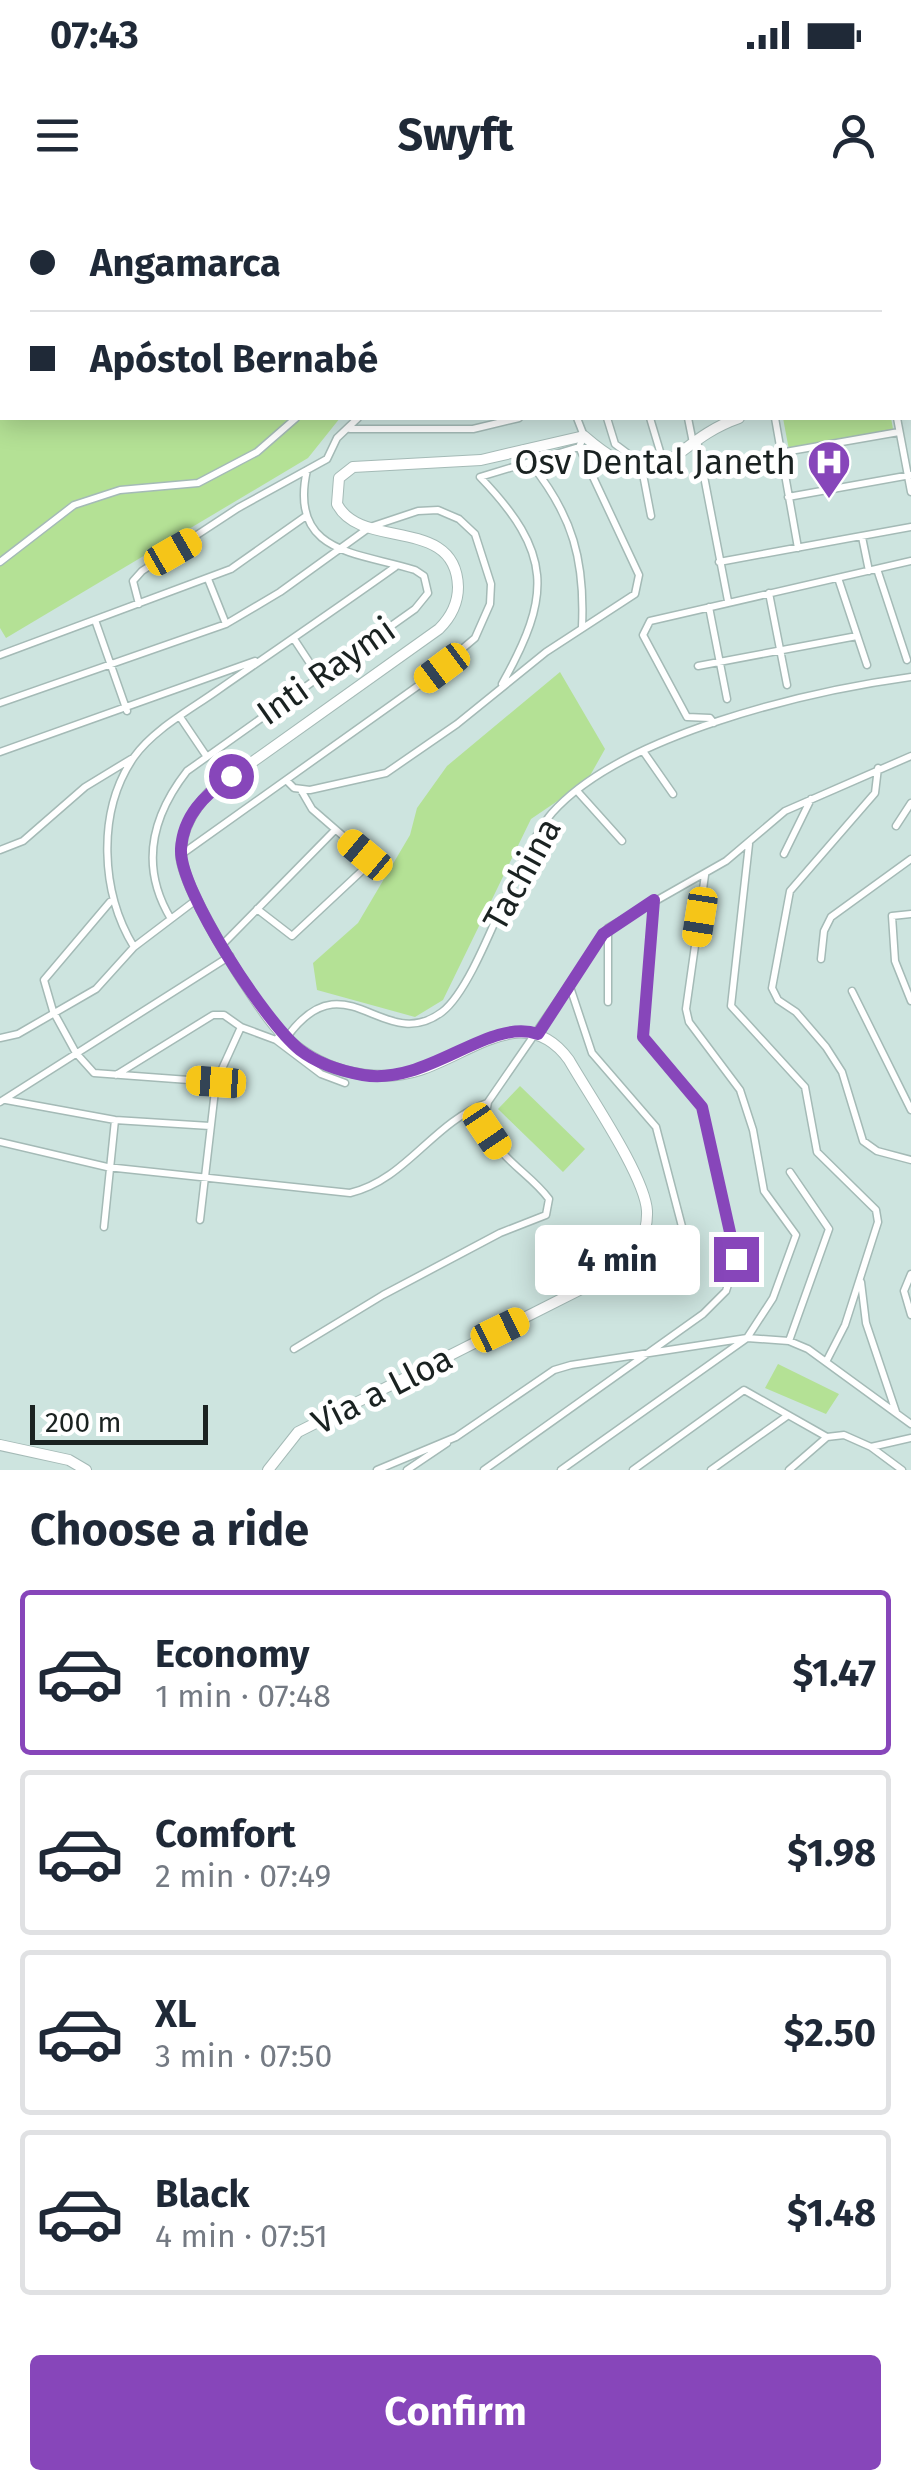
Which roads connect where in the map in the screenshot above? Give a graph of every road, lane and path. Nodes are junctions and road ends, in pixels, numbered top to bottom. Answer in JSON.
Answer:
{"nodes":[{"id":1,"x":294,"y":420,"type":"edge"},
{"id":2,"x":356,"y":420,"type":"edge"},
{"id":3,"x":511,"y":420,"type":"edge"},
{"id":4,"x":577,"y":420,"type":"edge"},
{"id":5,"x":607,"y":420,"type":"edge"},
{"id":6,"x":651,"y":420,"type":"edge"},
{"id":7,"x":689,"y":420,"type":"edge"},
{"id":8,"x":735,"y":420,"type":"edge"},
{"id":9,"x":775,"y":420,"type":"edge"},
{"id":10,"x":896,"y":420,"type":"edge"},
{"id":11,"x":349,"y":429,"type":"junction"},
{"id":12,"x":899,"y":432,"type":"junction"},
{"id":13,"x":582,"y":442,"type":"junction"},
{"id":14,"x":695,"y":442,"type":"junction"},
{"id":15,"x":781,"y":453,"type":"junction"},
{"id":16,"x":745,"y":459,"type":"dead end"},
{"id":17,"x":663,"y":460,"type":"junction"},
{"id":18,"x":531,"y":464,"type":"junction"},
{"id":19,"x":307,"y":470,"type":"junction"},
{"id":20,"x":642,"y":470,"type":"junction"},
{"id":21,"x":909,"y":475,"type":"edge"},
{"id":22,"x":911,"y":492,"type":"edge"},
{"id":23,"x":788,"y":496,"type":"junction"},
{"id":24,"x":307,"y":516,"type":"junction"},
{"id":25,"x":650,"y":516,"type":"dead end"},
{"id":26,"x":370,"y":526,"type":"junction"},
{"id":27,"x":911,"y":527,"type":"edge"},
{"id":28,"x":862,"y":537,"type":"junction"},
{"id":29,"x":798,"y":548,"type":"junction"},
{"id":30,"x":339,"y":551,"type":"junction"},
{"id":31,"x":0,"y":562,"type":"edge"},
{"id":32,"x":719,"y":562,"type":"junction"},
{"id":33,"x":911,"y":562,"type":"edge"},
{"id":34,"x":396,"y":566,"type":"junction"},
{"id":35,"x":873,"y":570,"type":"junction"},
{"id":36,"x":838,"y":578,"type":"junction"},
{"id":37,"x":208,"y":579,"type":"junction"},
{"id":38,"x":769,"y":593,"type":"junction"},
{"id":39,"x":728,"y":601,"type":"junction"},
{"id":40,"x":139,"y":604,"type":"junction"},
{"id":41,"x":710,"y":607,"type":"junction"},
{"id":42,"x":95,"y":620,"type":"junction"},
{"id":43,"x":226,"y":624,"type":"junction"},
{"id":44,"x":582,"y":627,"type":"junction"},
{"id":45,"x":857,"y":636,"type":"junction"},
{"id":46,"x":294,"y":639,"type":"junction"},
{"id":47,"x":782,"y":651,"type":"junction"},
{"id":48,"x":0,"y":655,"type":"edge"},
{"id":49,"x":265,"y":657,"type":"junction"},
{"id":50,"x":907,"y":660,"type":"dead end"},
{"id":51,"x":720,"y":662,"type":"junction"},
{"id":52,"x":112,"y":664,"type":"junction"},
{"id":53,"x":867,"y":665,"type":"dead end"},
{"id":54,"x":698,"y":666,"type":"dead end"},
{"id":55,"x":911,"y":676,"type":"edge"},
{"id":56,"x":319,"y":677,"type":"junction"},
{"id":57,"x":502,"y":685,"type":"junction"},
{"id":58,"x":788,"y":685,"type":"dead end"},
{"id":59,"x":728,"y":699,"type":"dead end"},
{"id":60,"x":0,"y":703,"type":"edge"},
{"id":61,"x":127,"y":710,"type":"junction"},
{"id":62,"x":180,"y":717,"type":"junction"},
{"id":63,"x":714,"y":723,"type":"junction"},
{"id":64,"x":643,"y":751,"type":"junction"},
{"id":65,"x":0,"y":752,"type":"edge"},
{"id":66,"x":205,"y":754,"type":"junction"},
{"id":67,"x":911,"y":756,"type":"edge"},
{"id":68,"x":132,"y":759,"type":"junction"},
{"id":69,"x":878,"y":768,"type":"junction"},
{"id":70,"x":286,"y":780,"type":"junction"},
{"id":71,"x":301,"y":790,"type":"junction"},
{"id":72,"x":578,"y":792,"type":"junction"},
{"id":73,"x":673,"y":794,"type":"dead end"},
{"id":74,"x":811,"y":798,"type":"junction"},
{"id":75,"x":911,"y":802,"type":"edge"},
{"id":76,"x":896,"y":826,"type":"dead end"},
{"id":77,"x":335,"y":830,"type":"junction"},
{"id":78,"x":622,"y":841,"type":"dead end"},
{"id":79,"x":748,"y":843,"type":"junction"},
{"id":80,"x":0,"y":850,"type":"edge"},
{"id":81,"x":784,"y":854,"type":"dead end"},
{"id":82,"x":181,"y":855,"type":"junction"},
{"id":83,"x":911,"y":859,"type":"edge"},
{"id":84,"x":705,"y":875,"type":"junction"},
{"id":85,"x":196,"y":899,"type":"junction"},
{"id":86,"x":654,"y":900,"type":"junction"},
{"id":87,"x":111,"y":901,"type":"junction"},
{"id":88,"x":257,"y":909,"type":"junction"},
{"id":89,"x":911,"y":914,"type":"edge"},
{"id":90,"x":171,"y":919,"type":"junction"},
{"id":91,"x":608,"y":928,"type":"junction"},
{"id":92,"x":223,"y":944,"type":"junction"},
{"id":93,"x":134,"y":947,"type":"junction"},
{"id":94,"x":230,"y":956,"type":"junction"},
{"id":95,"x":821,"y":959,"type":"dead end"},
{"id":96,"x":570,"y":987,"type":"junction"},
{"id":97,"x":852,"y":991,"type":"dead end"},
{"id":98,"x":911,"y":1001,"type":"edge"},
{"id":99,"x":608,"y":1002,"type":"dead end"},
{"id":100,"x":54,"y":1011,"type":"junction"},
{"id":101,"x":240,"y":1027,"type":"junction"},
{"id":102,"x":538,"y":1034,"type":"junction"},
{"id":103,"x":281,"y":1037,"type":"junction"},
{"id":104,"x":0,"y":1038,"type":"edge"},
{"id":105,"x":76,"y":1053,"type":"junction"},
{"id":106,"x":116,"y":1075,"type":"junction"},
{"id":107,"x":216,"y":1082,"type":"junction"},
{"id":108,"x":345,"y":1084,"type":"dead end"},
{"id":109,"x":3,"y":1101,"type":"edge"},
{"id":110,"x":488,"y":1102,"type":"junction"},
{"id":111,"x":911,"y":1110,"type":"edge"},
{"id":112,"x":115,"y":1120,"type":"junction"},
{"id":113,"x":210,"y":1126,"type":"junction"},
{"id":114,"x":0,"y":1142,"type":"edge"},
{"id":115,"x":911,"y":1160,"type":"edge"},
{"id":116,"x":108,"y":1166,"type":"junction"},
{"id":117,"x":790,"y":1172,"type":"dead end"},
{"id":118,"x":204,"y":1180,"type":"junction"},
{"id":119,"x":200,"y":1220,"type":"dead end"},
{"id":120,"x":104,"y":1227,"type":"dead end"},
{"id":121,"x":685,"y":1238,"type":"dead end"},
{"id":122,"x":617,"y":1271,"type":"junction"},
{"id":123,"x":911,"y":1274,"type":"edge"},
{"id":124,"x":860,"y":1281,"type":"junction"},
{"id":125,"x":687,"y":1282,"type":"dead end"},
{"id":126,"x":911,"y":1315,"type":"edge"},
{"id":127,"x":747,"y":1338,"type":"junction"},
{"id":128,"x":790,"y":1341,"type":"junction"},
{"id":129,"x":294,"y":1349,"type":"dead end"},
{"id":130,"x":653,"y":1354,"type":"junction"},
{"id":131,"x":828,"y":1360,"type":"junction"},
{"id":132,"x":896,"y":1412,"type":"junction"},
{"id":133,"x":787,"y":1416,"type":"junction"},
{"id":134,"x":911,"y":1424,"type":"edge"},
{"id":135,"x":456,"y":1437,"type":"junction"},
{"id":136,"x":827,"y":1438,"type":"junction"},
{"id":137,"x":911,"y":1438,"type":"edge"},
{"id":138,"x":0,"y":1445,"type":"edge"},
{"id":139,"x":870,"y":1447,"type":"junction"},
{"id":140,"x":86,"y":1470,"type":"edge"},
{"id":141,"x":268,"y":1470,"type":"edge"},
{"id":142,"x":377,"y":1470,"type":"edge"},
{"id":143,"x":408,"y":1470,"type":"edge"},
{"id":144,"x":484,"y":1470,"type":"edge"},
{"id":145,"x":560,"y":1470,"type":"edge"},
{"id":146,"x":633,"y":1470,"type":"edge"},
{"id":147,"x":711,"y":1470,"type":"edge"},
{"id":148,"x":790,"y":1470,"type":"edge"},
{"id":149,"x":902,"y":1470,"type":"edge"}],
"edges":[{"from":1,"to":31,"type":"street"},
{"from":2,"to":11,"type":"street"},
{"from":3,"to":11,"type":"street"},
{"from":4,"to":13,"type":"street"},
{"from":5,"to":17,"type":"street"},
{"from":6,"to":17,"type":"street"},
{"from":7,"to":14,"type":"street"},
{"from":8,"to":14,"type":"street"},
{"from":9,"to":15,"type":"street"},
{"from":10,"to":12,"type":"street"},
{"from":11,"to":19,"type":"street"},
{"from":12,"to":15,"type":"street"},
{"from":12,"to":21,"type":"street"},
{"from":13,"to":18,"type":"street"},
{"from":13,"to":20,"type":"street"},
{"from":13,"to":26,"type":"street"},
{"from":13,"to":44,"type":"street"},
{"from":14,"to":17,"type":"street"},
{"from":14,"to":32,"type":"street"},
{"from":15,"to":16,"type":"street"},
{"from":15,"to":23,"type":"street"},
{"from":17,"to":20,"type":"street"},
{"from":18,"to":44,"type":"street"},
{"from":18,"to":57,"type":"street"},
{"from":19,"to":24,"type":"street"},
{"from":19,"to":40,"type":"street"},
{"from":20,"to":25,"type":"street"},
{"from":21,"to":22,"type":"street"},
{"from":21,"to":23,"type":"street"},
{"from":23,"to":29,"type":"street"},
{"from":24,"to":30,"type":"street"},
{"from":24,"to":37,"type":"street"},
{"from":26,"to":30,"type":"street"},
{"from":26,"to":70,"type":"street"},
{"from":26,"to":82,"type":"street"},
{"from":27,"to":28,"type":"street"},
{"from":28,"to":29,"type":"street"},
{"from":28,"to":35,"type":"street"},
{"from":29,"to":32,"type":"street"},
{"from":30,"to":34,"type":"street","name":"Inti Raymi"},
{"from":30,"to":43,"type":"street"},
{"from":32,"to":39,"type":"street"},
{"from":33,"to":35,"type":"street"},
{"from":34,"to":46,"type":"street"},
{"from":34,"to":56,"type":"street","name":"Inti Raymi"},
{"from":35,"to":36,"type":"street"},
{"from":35,"to":50,"type":"street"},
{"from":36,"to":38,"type":"street"},
{"from":36,"to":45,"type":"street"},
{"from":37,"to":40,"type":"street"},
{"from":37,"to":43,"type":"street"},
{"from":38,"to":39,"type":"street"},
{"from":38,"to":47,"type":"street"},
{"from":39,"to":41,"type":"street"},
{"from":40,"to":42,"type":"street"},
{"from":41,"to":51,"type":"street"},
{"from":41,"to":63,"type":"street"},
{"from":42,"to":48,"type":"street"},
{"from":42,"to":52,"type":"street"},
{"from":43,"to":52,"type":"street"},
{"from":44,"to":57,"type":"street"},
{"from":45,"to":47,"type":"street"},
{"from":45,"to":53,"type":"street"},
{"from":46,"to":49,"type":"street"},
{"from":46,"to":56,"type":"street"},
{"from":47,"to":51,"type":"street"},
{"from":47,"to":58,"type":"street"},
{"from":49,"to":61,"type":"street"},
{"from":49,"to":62,"type":"street"},
{"from":51,"to":54,"type":"street"},
{"from":51,"to":59,"type":"street"},
{"from":52,"to":60,"type":"street"},
{"from":52,"to":61,"type":"street"},
{"from":55,"to":63,"type":"street","name":"Tachina"},
{"from":56,"to":66,"type":"street","name":"Inti Raymi"},
{"from":57,"to":71,"type":"street"},
{"from":61,"to":65,"type":"street"},
{"from":62,"to":66,"type":"street"},
{"from":62,"to":68,"type":"street"},
{"from":63,"to":64,"type":"street","name":"Tachina"},
{"from":64,"to":72,"type":"street","name":"Tachina"},
{"from":64,"to":73,"type":"street"},
{"from":66,"to":90,"type":"street","name":"Inti Raymi"},
{"from":67,"to":69,"type":"street"},
{"from":68,"to":80,"type":"street"},
{"from":68,"to":87,"type":"street"},
{"from":69,"to":74,"type":"street"},
{"from":69,"to":115,"type":"street"},
{"from":70,"to":71,"type":"street"},
{"from":70,"to":82,"type":"street"},
{"from":71,"to":77,"type":"street"},
{"from":72,"to":78,"type":"street"},
{"from":72,"to":103,"type":"street","name":"Tachina"},
{"from":74,"to":79,"type":"street"},
{"from":74,"to":81,"type":"street"},
{"from":75,"to":76,"type":"street"},
{"from":77,"to":88,"type":"street"},
{"from":77,"to":88,"type":"street"},
{"from":79,"to":84,"type":"street"},
{"from":79,"to":124,"type":"street"},
{"from":82,"to":85,"type":"street"},
{"from":83,"to":95,"type":"street"},
{"from":84,"to":86,"type":"street"},
{"from":84,"to":127,"type":"street"},
{"from":85,"to":90,"type":"street"},
{"from":85,"to":92,"type":"street"},
{"from":86,"to":91,"type":"street"},
{"from":86,"to":130,"type":"street"},
{"from":87,"to":93,"type":"street"},
{"from":87,"to":100,"type":"street"},
{"from":88,"to":92,"type":"street"},
{"from":89,"to":98,"type":"street"},
{"from":90,"to":93,"type":"street"},
{"from":91,"to":96,"type":"street"},
{"from":91,"to":99,"type":"street"},
{"from":92,"to":94,"type":"street"},
{"from":93,"to":100,"type":"street"},
{"from":94,"to":103,"type":"street"},
{"from":94,"to":105,"type":"street"},
{"from":96,"to":102,"type":"street"},
{"from":96,"to":121,"type":"street"},
{"from":97,"to":111,"type":"street"},
{"from":100,"to":104,"type":"street"},
{"from":100,"to":105,"type":"street"},
{"from":101,"to":103,"type":"street"},
{"from":101,"to":106,"type":"street"},
{"from":101,"to":107,"type":"street"},
{"from":102,"to":103,"type":"street"},
{"from":102,"to":110,"type":"street"},
{"from":102,"to":122,"type":"street"},
{"from":103,"to":108,"type":"street"},
{"from":105,"to":106,"type":"street"},
{"from":105,"to":109,"type":"street"},
{"from":106,"to":107,"type":"street"},
{"from":107,"to":113,"type":"street"},
{"from":109,"to":112,"type":"street"},
{"from":110,"to":118,"type":"street"},
{"from":110,"to":129,"type":"street"},
{"from":112,"to":113,"type":"street"},
{"from":112,"to":116,"type":"street"},
{"from":113,"to":118,"type":"street"},
{"from":114,"to":116,"type":"street"},
{"from":116,"to":118,"type":"street"},
{"from":116,"to":120,"type":"street"},
{"from":117,"to":128,"type":"street"},
{"from":118,"to":119,"type":"street"},
{"from":122,"to":125,"type":"street"},
{"from":122,"to":141,"type":"street","name":"Via a Lloa"},
{"from":123,"to":126,"type":"street"},
{"from":124,"to":131,"type":"street"},
{"from":124,"to":132,"type":"street"},
{"from":127,"to":128,"type":"street"},
{"from":127,"to":130,"type":"street"},
{"from":127,"to":145,"type":"street"},
{"from":128,"to":131,"type":"street"},
{"from":130,"to":135,"type":"street"},
{"from":130,"to":144,"type":"street"},
{"from":131,"to":132,"type":"street"},
{"from":132,"to":134,"type":"street"},
{"from":133,"to":136,"type":"street"},
{"from":133,"to":146,"type":"street"},
{"from":133,"to":147,"type":"street"},
{"from":135,"to":142,"type":"street"},
{"from":135,"to":143,"type":"street"},
{"from":136,"to":139,"type":"street"},
{"from":136,"to":148,"type":"street"},
{"from":137,"to":139,"type":"street"},
{"from":138,"to":140,"type":"street"},
{"from":139,"to":149,"type":"street"}]}
